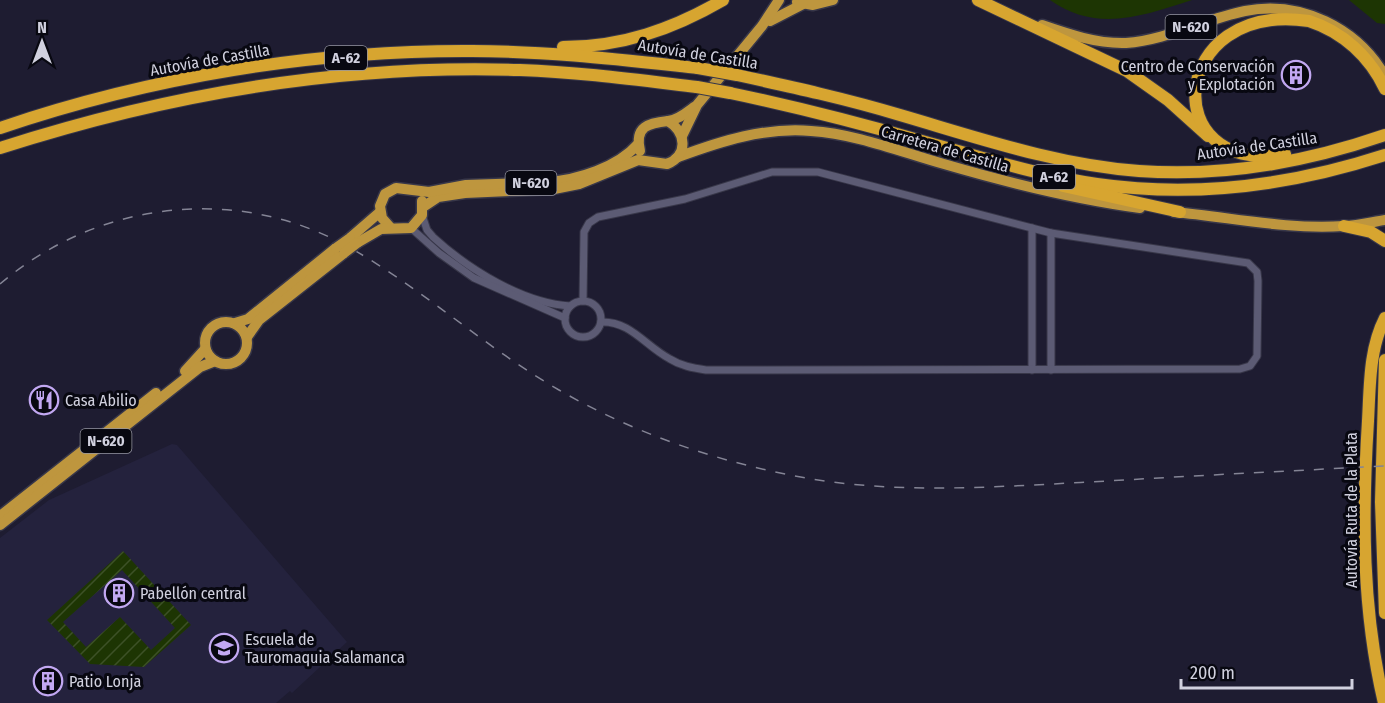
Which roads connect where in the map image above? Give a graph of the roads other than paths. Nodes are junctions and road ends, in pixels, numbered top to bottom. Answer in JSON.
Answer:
{"nodes":[{"id":1,"x":723,"y":0,"type":"edge"},
{"id":2,"x":779,"y":0,"type":"edge"},
{"id":3,"x":833,"y":0,"type":"edge"},
{"id":4,"x":979,"y":0,"type":"edge"},
{"id":5,"x":798,"y":2,"type":"edge"},
{"id":6,"x":762,"y":26,"type":"junction"},
{"id":7,"x":472,"y":51,"type":"junction"},
{"id":8,"x":1385,"y":76,"type":"edge"},
{"id":9,"x":1385,"y":89,"type":"edge"},
{"id":10,"x":697,"y":105,"type":"junction"},
{"id":11,"x":668,"y":121,"type":"junction"},
{"id":12,"x":0,"y":128,"type":"edge"},
{"id":13,"x":1385,"y":129,"type":"edge"},
{"id":14,"x":1385,"y":135,"type":"edge"},
{"id":15,"x":682,"y":136,"type":"junction"},
{"id":16,"x":1365,"y":136,"type":"junction"},
{"id":17,"x":638,"y":144,"type":"junction"},
{"id":18,"x":0,"y":148,"type":"edge"},
{"id":19,"x":960,"y":151,"type":"junction"},
{"id":20,"x":1385,"y":155,"type":"edge"},
{"id":21,"x":678,"y":157,"type":"junction"},
{"id":22,"x":648,"y":161,"type":"junction"},
{"id":23,"x":414,"y":192,"type":"junction"},
{"id":24,"x":422,"y":211,"type":"junction"},
{"id":25,"x":380,"y":212,"type":"junction"},
{"id":26,"x":1180,"y":212,"type":"junction"},
{"id":27,"x":1385,"y":220,"type":"edge"},
{"id":28,"x":1344,"y":226,"type":"junction"},
{"id":29,"x":390,"y":227,"type":"junction"},
{"id":30,"x":411,"y":228,"type":"junction"},
{"id":31,"x":1032,"y":228,"type":"junction"},
{"id":32,"x":1051,"y":232,"type":"junction"},
{"id":33,"x":360,"y":236,"type":"junction"},
{"id":34,"x":1385,"y":241,"type":"edge"},
{"id":35,"x":340,"y":251,"type":"junction"},
{"id":36,"x":583,"y":302,"type":"junction"},
{"id":37,"x":570,"y":306,"type":"junction"},
{"id":38,"x":1385,"y":308,"type":"edge"},
{"id":39,"x":565,"y":318,"type":"junction"},
{"id":40,"x":1385,"y":318,"type":"edge"},
{"id":41,"x":601,"y":322,"type":"junction"},
{"id":42,"x":235,"y":323,"type":"junction"},
{"id":43,"x":247,"y":337,"type":"junction"},
{"id":44,"x":205,"y":349,"type":"junction"},
{"id":45,"x":1374,"y":351,"type":"junction"},
{"id":46,"x":1385,"y":360,"type":"edge"},
{"id":47,"x":215,"y":361,"type":"junction"},
{"id":48,"x":1032,"y":370,"type":"junction"},
{"id":49,"x":1051,"y":370,"type":"junction"},
{"id":50,"x":0,"y":516,"type":"edge"},
{"id":51,"x":0,"y":525,"type":"edge"},
{"id":52,"x":1385,"y":613,"type":"edge"},
{"id":53,"x":1384,"y":703,"type":"edge"}],
"edges":[{"from":1,"to":7,"type":"highway"},
{"from":2,"to":6,"type":"highway","number":"N-620"},
{"from":3,"to":5,"type":"highway","number":"N-620"},
{"from":4,"to":8,"type":"highway","number":"N-620"},
{"from":4,"to":16,"type":"highway"},
{"from":5,"to":6,"type":"highway","number":"N-620"},
{"from":6,"to":10,"type":"highway","number":"N-620"},
{"from":7,"to":12,"type":"highway","name":"Autovía de Castilla","number":"A-62"},
{"from":7,"to":14,"type":"highway","name":"Autovía de Castilla","number":"A-62","bridge":true},
{"from":9,"to":16,"type":"highway"},
{"from":10,"to":11,"type":"highway","number":"N-620"},
{"from":10,"to":15,"type":"highway","number":"N-620"},
{"from":11,"to":15,"type":"highway"},
{"from":11,"to":17,"type":"highway","number":"N-620"},
{"from":13,"to":16,"type":"highway"},
{"from":15,"to":21,"type":"highway","number":"N-620"},
{"from":17,"to":22,"type":"highway"},
{"from":17,"to":23,"type":"highway","number":"N-620"},
{"from":18,"to":19,"type":"highway","name":"Autovía de Castilla","number":"A-62","bridge":true},
{"from":19,"to":20,"type":"highway","name":"Autovía de Castilla","number":"A-62"},
{"from":19,"to":26,"type":"highway"},
{"from":21,"to":22,"type":"highway","number":"N-620"},
{"from":21,"to":26,"type":"highway","name":"Carretera de Castilla"},
{"from":22,"to":24,"type":"highway","number":"N-620"},
{"from":23,"to":24,"type":"highway"},
{"from":23,"to":25,"type":"highway","number":"N-620"},
{"from":24,"to":30,"type":"highway","number":"N-620"},
{"from":24,"to":37,"type":"street"},
{"from":25,"to":29,"type":"highway"},
{"from":25,"to":33,"type":"highway","number":"N-620"},
{"from":26,"to":28,"type":"highway","name":"Carretera de Castilla"},
{"from":27,"to":28,"type":"highway","name":"Carretera de Castilla"},
{"from":28,"to":34,"type":"highway"},
{"from":29,"to":30,"type":"highway","number":"N-620"},
{"from":29,"to":33,"type":"highway","number":"N-620"},
{"from":30,"to":39,"type":"street"},
{"from":31,"to":32,"type":"street"},
{"from":31,"to":36,"type":"street"},
{"from":31,"to":48,"type":"street"},
{"from":32,"to":49,"type":"street"},
{"from":32,"to":49,"type":"street"},
{"from":33,"to":35,"type":"highway","number":"N-620","bridge":true},
{"from":35,"to":42,"type":"highway","number":"N-620"},
{"from":35,"to":43,"type":"highway","number":"N-620"},
{"from":36,"to":37,"type":"street"},
{"from":36,"to":41,"type":"street"},
{"from":37,"to":39,"type":"street"},
{"from":38,"to":45,"type":"highway"},
{"from":39,"to":41,"type":"street"},
{"from":40,"to":45,"type":"highway","name":"Autovía Ruta de la Plata"},
{"from":41,"to":48,"type":"street"},
{"from":42,"to":43,"type":"highway"},
{"from":42,"to":44,"type":"highway","number":"N-620"},
{"from":43,"to":47,"type":"highway","number":"N-620"},
{"from":44,"to":47,"type":"highway"},
{"from":44,"to":50,"type":"highway","number":"N-620"},
{"from":45,"to":53,"type":"highway","name":"Autovía Ruta de la Plata"},
{"from":46,"to":52,"type":"highway","name":"Autovía Ruta de la Plata"},
{"from":47,"to":51,"type":"highway","number":"N-620"},
{"from":48,"to":49,"type":"street"}]}
